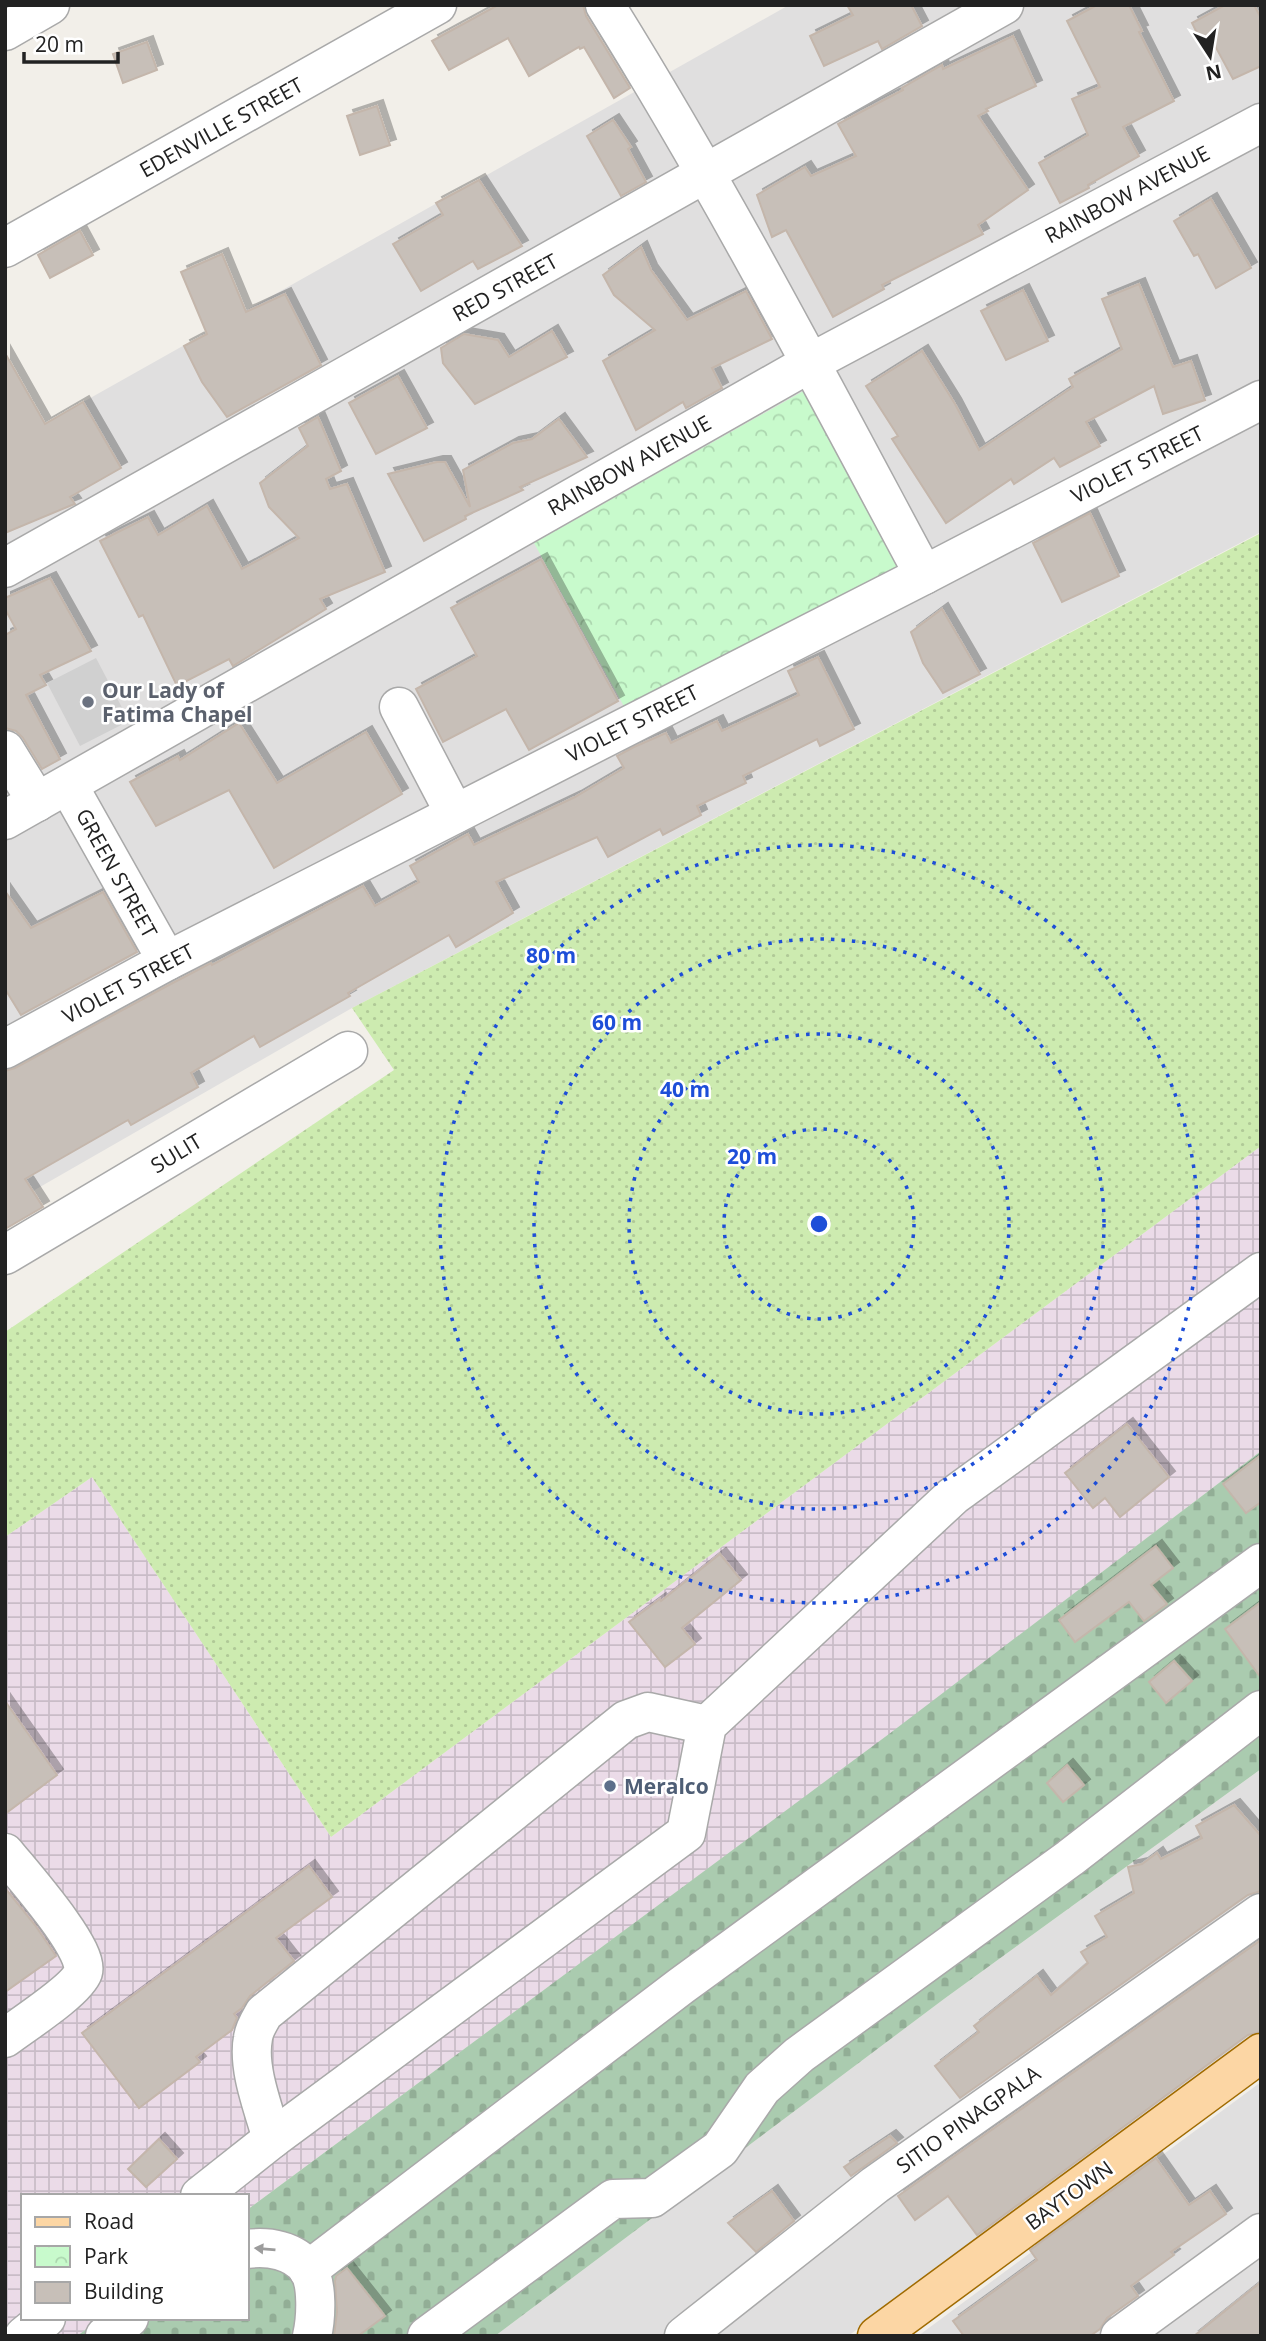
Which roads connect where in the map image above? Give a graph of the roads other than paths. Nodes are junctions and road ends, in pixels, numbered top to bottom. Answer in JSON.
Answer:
{"nodes":[{"id":1,"x":50,"y":5,"type":"edge"},
{"id":2,"x":437,"y":5,"type":"edge"},
{"id":3,"x":605,"y":5,"type":"edge"},
{"id":4,"x":1004,"y":5,"type":"edge"},
{"id":5,"x":5,"y":31,"type":"edge"},
{"id":6,"x":1261,"y":123,"type":"edge"},
{"id":7,"x":704,"y":174,"type":"junction"},
{"id":8,"x":5,"y":248,"type":"edge"},
{"id":9,"x":810,"y":363,"type":"junction"},
{"id":10,"x":1261,"y":400,"type":"edge"},
{"id":11,"x":5,"y":568,"type":"edge"},
{"id":12,"x":924,"y":575,"type":"junction"},
{"id":13,"x":399,"y":707,"type":"dead end"},
{"id":14,"x":5,"y":750,"type":"edge"},
{"id":15,"x":37,"y":802,"type":"edge"},
{"id":16,"x":456,"y":814,"type":"junction"},
{"id":17,"x":167,"y":961,"type":"junction"},
{"id":18,"x":5,"y":1049,"type":"edge"},
{"id":19,"x":348,"y":1051,"type":"dead end"},
{"id":20,"x":5,"y":1255,"type":"edge"},
{"id":21,"x":1261,"y":1272,"type":"edge"},
{"id":22,"x":1261,"y":1563,"type":"edge"},
{"id":23,"x":1261,"y":1710,"type":"edge"},
{"id":24,"x":707,"y":1725,"type":"junction"},
{"id":25,"x":5,"y":1853,"type":"edge"},
{"id":26,"x":1261,"y":1913,"type":"edge"},
{"id":27,"x":5,"y":2038,"type":"edge"},
{"id":28,"x":1261,"y":2053,"type":"edge"},
{"id":29,"x":272,"y":2139,"type":"junction"},
{"id":30,"x":203,"y":2194,"type":"edge"},
{"id":31,"x":1261,"y":2233,"type":"edge"},
{"id":32,"x":248,"y":2249,"type":"edge"},
{"id":33,"x":308,"y":2270,"type":"junction"},
{"id":34,"x":44,"y":2320,"type":"edge"},
{"id":35,"x":126,"y":2320,"type":"edge"},
{"id":36,"x":24,"y":2336,"type":"edge"},
{"id":37,"x":105,"y":2336,"type":"edge"},
{"id":38,"x":312,"y":2336,"type":"edge"},
{"id":39,"x":427,"y":2336,"type":"edge"},
{"id":40,"x":684,"y":2336,"type":"edge"},
{"id":41,"x":877,"y":2336,"type":"edge"},
{"id":42,"x":1120,"y":2336,"type":"edge"}],
"edges":[{"from":1,"to":5,"type":"street"},
{"from":2,"to":8,"type":"street","name":"EDENVILLE STREET"},
{"from":3,"to":7,"type":"street"},
{"from":4,"to":7,"type":"street","name":"RED STREET"},
{"from":6,"to":9,"type":"street","name":"RAINBOW AVENUE"},
{"from":7,"to":9,"type":"street"},
{"from":7,"to":11,"type":"street","name":"RED STREET"},
{"from":9,"to":12,"type":"street"},
{"from":9,"to":15,"type":"street","name":"RAINBOW AVENUE"},
{"from":10,"to":12,"type":"street","name":"VIOLET STREET"},
{"from":12,"to":16,"type":"street","name":"VIOLET STREET"},
{"from":13,"to":16,"type":"street"},
{"from":14,"to":15,"type":"street","name":"GREEN STREET"},
{"from":15,"to":17,"type":"street","name":"GREEN STREET"},
{"from":16,"to":17,"type":"street","name":"VIOLET STREET"},
{"from":17,"to":18,"type":"street","name":"VIOLET STREET"},
{"from":19,"to":20,"type":"street","name":"SULIT"},
{"from":21,"to":24,"type":"street"},
{"from":22,"to":33,"type":"street"},
{"from":23,"to":39,"type":"street"},
{"from":24,"to":29,"type":"street"},
{"from":24,"to":29,"type":"street"},
{"from":25,"to":27,"type":"street"},
{"from":26,"to":40,"type":"street","name":"SITIO PINAGPALA"},
{"from":28,"to":41,"type":"main road","name":"BAYTOWN"},
{"from":29,"to":30,"type":"street"},
{"from":31,"to":42,"type":"street"},
{"from":33,"to":32,"type":"street","one_way":true},
{"from":33,"to":38,"type":"street"},
{"from":34,"to":36,"type":"street"},
{"from":35,"to":37,"type":"street"}]}
